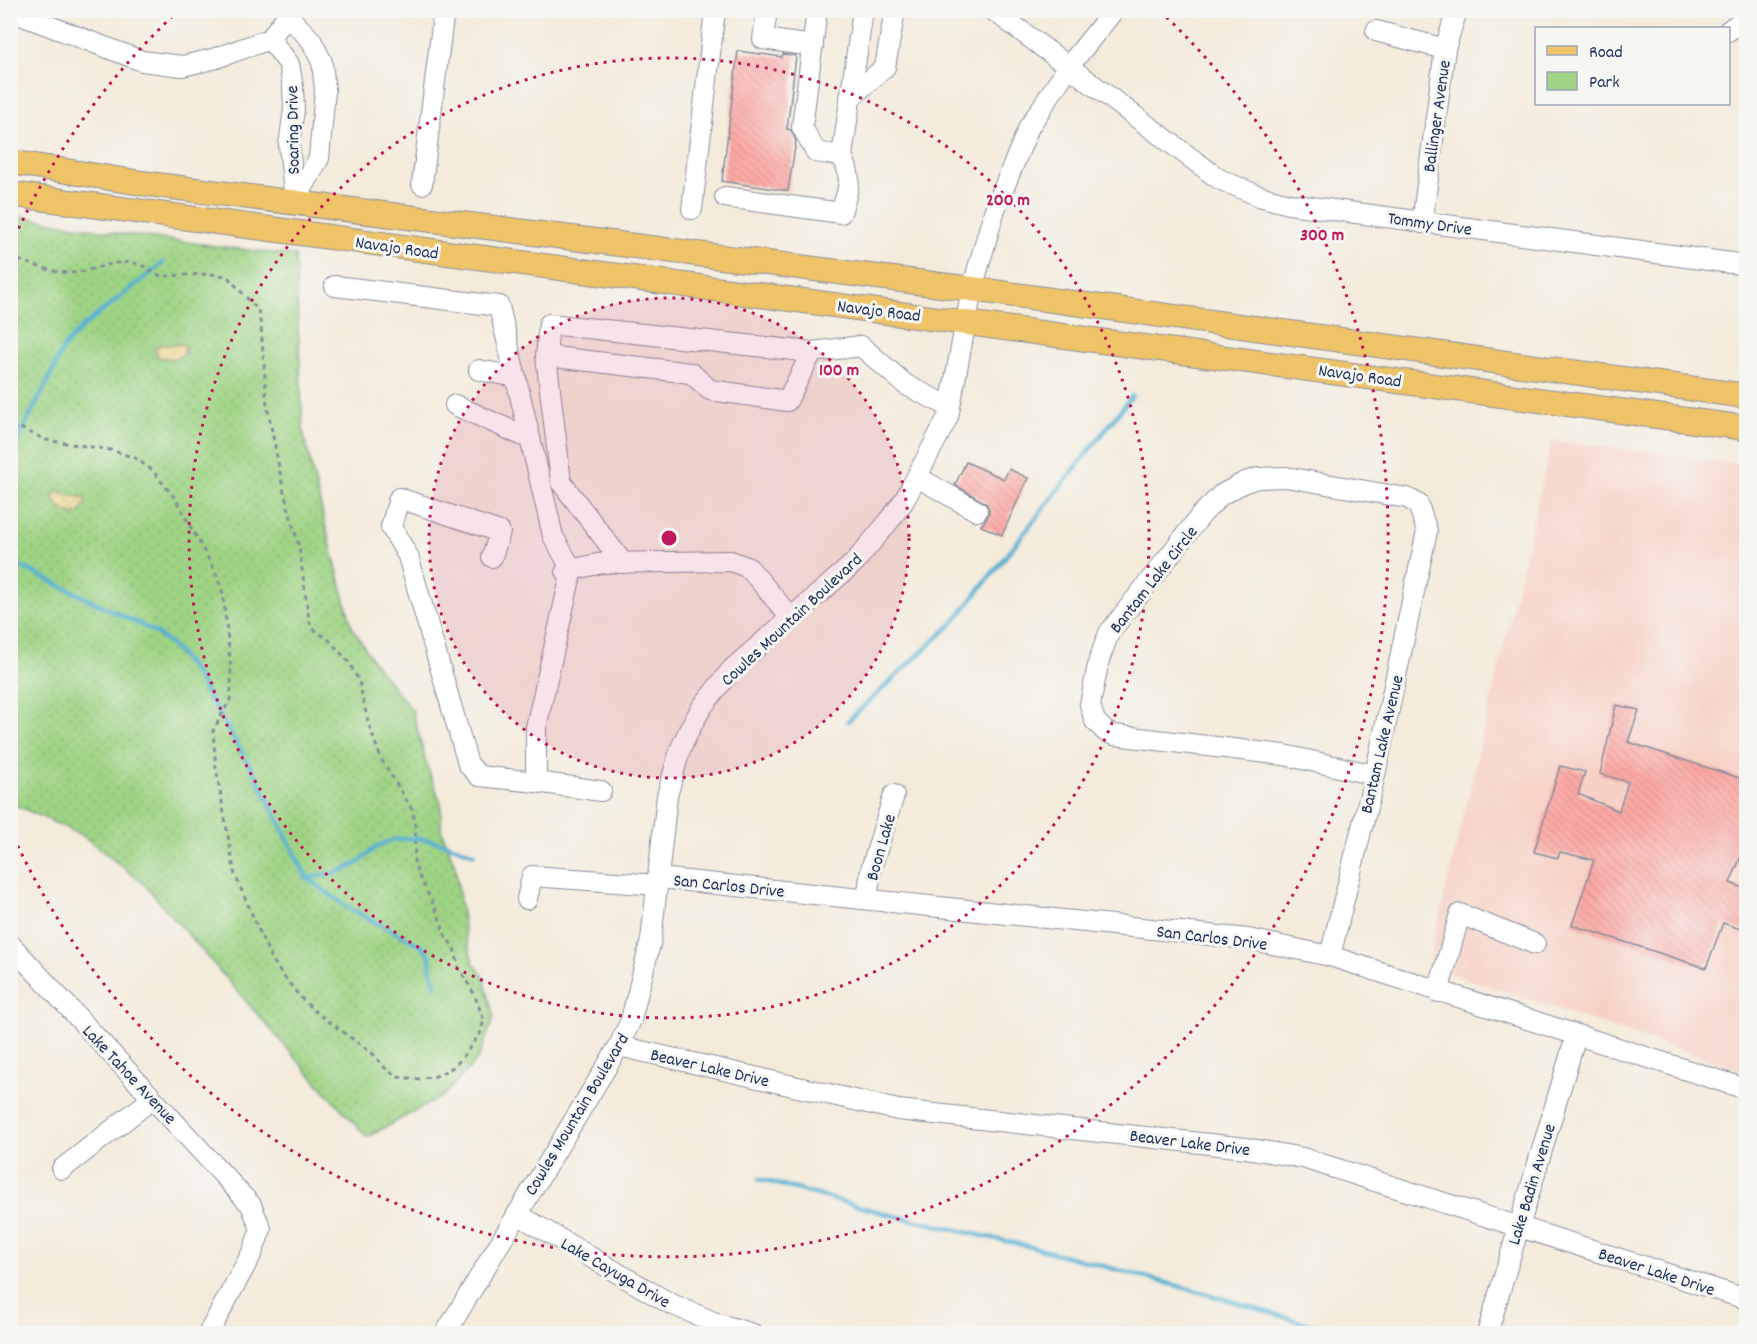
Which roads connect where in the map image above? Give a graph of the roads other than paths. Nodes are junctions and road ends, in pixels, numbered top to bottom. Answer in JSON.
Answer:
{"nodes":[{"id":1,"x":444,"y":10,"type":"edge"},
{"id":2,"x":715,"y":10,"type":"edge"},
{"id":3,"x":767,"y":10,"type":"edge"},
{"id":4,"x":817,"y":10,"type":"edge"},
{"id":5,"x":863,"y":10,"type":"edge"},
{"id":6,"x":895,"y":10,"type":"edge"},
{"id":7,"x":993,"y":10,"type":"edge"},
{"id":8,"x":1114,"y":10,"type":"edge"},
{"id":9,"x":1457,"y":10,"type":"edge"},
{"id":10,"x":10,"y":11,"type":"edge"},
{"id":11,"x":289,"y":13,"type":"edge"},
{"id":12,"x":1746,"y":18,"type":"edge"},
{"id":13,"x":1730,"y":30,"type":"edge"},
{"id":14,"x":1376,"y":31,"type":"dead end"},
{"id":15,"x":270,"y":39,"type":"junction"},
{"id":16,"x":813,"y":46,"type":"junction"},
{"id":17,"x":1445,"y":49,"type":"junction"},
{"id":18,"x":1069,"y":66,"type":"junction"},
{"id":19,"x":850,"y":98,"type":"junction"},
{"id":20,"x":294,"y":103,"type":"junction"},
{"id":21,"x":324,"y":104,"type":"junction"},
{"id":22,"x":842,"y":156,"type":"junction"},
{"id":23,"x":10,"y":162,"type":"edge"},
{"id":24,"x":422,"y":184,"type":"dead end"},
{"id":25,"x":10,"y":193,"type":"edge"},
{"id":26,"x":725,"y":197,"type":"dead end"},
{"id":27,"x":295,"y":202,"type":"junction"},
{"id":28,"x":692,"y":209,"type":"dead end"},
{"id":29,"x":1422,"y":222,"type":"junction"},
{"id":30,"x":1746,"y":265,"type":"edge"},
{"id":31,"x":335,"y":286,"type":"dead end"},
{"id":32,"x":972,"y":289,"type":"junction"},
{"id":33,"x":966,"y":322,"type":"junction"},
{"id":34,"x":812,"y":352,"type":"junction"},
{"id":35,"x":546,"y":356,"type":"junction"},
{"id":36,"x":479,"y":370,"type":"dead end"},
{"id":37,"x":516,"y":377,"type":"junction"},
{"id":38,"x":1746,"y":396,"type":"edge"},
{"id":39,"x":455,"y":405,"type":"dead end"},
{"id":40,"x":950,"y":408,"type":"junction"},
{"id":41,"x":1746,"y":428,"type":"edge"},
{"id":42,"x":530,"y":439,"type":"junction"},
{"id":43,"x":917,"y":477,"type":"junction"},
{"id":44,"x":977,"y":511,"type":"dead end"},
{"id":45,"x":1427,"y":531,"type":"joint"},
{"id":46,"x":492,"y":557,"type":"dead end"},
{"id":47,"x":623,"y":563,"type":"junction"},
{"id":48,"x":569,"y":570,"type":"junction"},
{"id":49,"x":791,"y":618,"type":"junction"},
{"id":50,"x":1375,"y":775,"type":"junction"},
{"id":51,"x":536,"y":782,"type":"junction"},
{"id":52,"x":601,"y":791,"type":"dead end"},
{"id":53,"x":894,"y":795,"type":"dead end"},
{"id":54,"x":658,"y":881,"type":"junction"},
{"id":55,"x":527,"y":899,"type":"dead end"},
{"id":56,"x":867,"y":899,"type":"junction"},
{"id":57,"x":10,"y":944,"type":"edge"},
{"id":58,"x":1535,"y":944,"type":"dead end"},
{"id":59,"x":1330,"y":956,"type":"junction"},
{"id":60,"x":1438,"y":992,"type":"junction"},
{"id":61,"x":1576,"y":1036,"type":"junction"},
{"id":62,"x":619,"y":1046,"type":"junction"},
{"id":63,"x":1746,"y":1089,"type":"edge"},
{"id":64,"x":152,"y":1098,"type":"junction"},
{"id":65,"x":62,"y":1169,"type":"dead end"},
{"id":66,"x":518,"y":1214,"type":"junction"},
{"id":67,"x":1518,"y":1226,"type":"junction"},
{"id":68,"x":1746,"y":1299,"type":"edge"},
{"id":69,"x":208,"y":1334,"type":"edge"},
{"id":70,"x":445,"y":1334,"type":"edge"},
{"id":71,"x":753,"y":1334,"type":"edge"},
{"id":72,"x":1487,"y":1334,"type":"edge"}],
"edges":[{"from":1,"to":24,"type":"street"},
{"from":2,"to":28,"type":"street"},
{"from":3,"to":16,"type":"street"},
{"from":4,"to":16,"type":"street"},
{"from":5,"to":19,"type":"street"},
{"from":6,"to":19,"type":"street"},
{"from":7,"to":18,"type":"street","name":"Tommy Drive"},
{"from":8,"to":18,"type":"street","name":"Cowles Mountain Boulevard"},
{"from":9,"to":17,"type":"street","name":"Ballinger Avenue"},
{"from":10,"to":15,"type":"street"},
{"from":11,"to":15,"type":"street"},
{"from":11,"to":21,"type":"street","name":"Soaring Drive"},
{"from":12,"to":13,"type":"street"},
{"from":14,"to":17,"type":"street"},
{"from":15,"to":20,"type":"street","name":"Soaring Drive"},
{"from":16,"to":22,"type":"street"},
{"from":17,"to":29,"type":"street","name":"Ballinger Avenue"},
{"from":18,"to":29,"type":"street","name":"Tommy Drive"},
{"from":18,"to":32,"type":"street","name":"Cowles Mountain Boulevard"},
{"from":19,"to":22,"type":"street"},
{"from":20,"to":21,"type":"street"},
{"from":20,"to":27,"type":"street","name":"Soaring Drive"},
{"from":21,"to":27,"type":"street","name":"Soaring Drive"},
{"from":22,"to":26,"type":"street"},
{"from":23,"to":27,"type":"main road","name":"Navajo Road"},
{"from":25,"to":27,"type":"main road"},
{"from":25,"to":33,"type":"main road","name":"Navajo Road"},
{"from":27,"to":32,"type":"main road","name":"Navajo Road"},
{"from":29,"to":30,"type":"street","name":"Tommy Drive"},
{"from":31,"to":37,"type":"street"},
{"from":32,"to":33,"type":"street","name":"Cowles Mountain Boulevard"},
{"from":32,"to":38,"type":"main road","name":"Navajo Road"},
{"from":33,"to":40,"type":"street","name":"Cowles Mountain Boulevard"},
{"from":33,"to":41,"type":"main road","name":"Navajo Road"},
{"from":34,"to":35,"type":"street"},
{"from":34,"to":35,"type":"street"},
{"from":34,"to":40,"type":"street"},
{"from":35,"to":47,"type":"street"},
{"from":36,"to":37,"type":"street"},
{"from":37,"to":42,"type":"street"},
{"from":39,"to":42,"type":"street"},
{"from":40,"to":43,"type":"street","name":"Cowles Mountain Boulevard"},
{"from":42,"to":48,"type":"street"},
{"from":43,"to":44,"type":"street"},
{"from":43,"to":49,"type":"street","name":"Cowles Mountain Boulevard"},
{"from":45,"to":50,"type":"street","name":"Bantam Lake Avenue"},
{"from":45,"to":50,"type":"street","name":"Bantam Lake Circle"},
{"from":46,"to":51,"type":"street"},
{"from":47,"to":48,"type":"street"},
{"from":47,"to":49,"type":"street"},
{"from":48,"to":51,"type":"street"},
{"from":49,"to":54,"type":"street","name":"Cowles Mountain Boulevard"},
{"from":50,"to":59,"type":"street","name":"Bantam Lake Avenue"},
{"from":51,"to":52,"type":"street"},
{"from":53,"to":56,"type":"street","name":"Boon Lake"},
{"from":54,"to":55,"type":"street","name":"San Carlos Drive"},
{"from":54,"to":56,"type":"street","name":"San Carlos Drive"},
{"from":54,"to":62,"type":"street","name":"Cowles Mountain Boulevard"},
{"from":56,"to":59,"type":"street","name":"San Carlos Drive"},
{"from":57,"to":64,"type":"street","name":"Lake Tahoe Avenue"},
{"from":58,"to":60,"type":"street"},
{"from":59,"to":60,"type":"street","name":"San Carlos Drive"},
{"from":60,"to":61,"type":"street","name":"San Carlos Drive"},
{"from":61,"to":63,"type":"street","name":"San Carlos Drive"},
{"from":61,"to":67,"type":"street","name":"Lake Badin Avenue"},
{"from":62,"to":66,"type":"street","name":"Cowles Mountain Boulevard"},
{"from":62,"to":67,"type":"street","name":"Beaver Lake Drive"},
{"from":64,"to":65,"type":"street"},
{"from":64,"to":69,"type":"street","name":"Lake Tahoe Avenue"},
{"from":66,"to":70,"type":"street","name":"Cowles Mountain Boulevard"},
{"from":66,"to":71,"type":"street","name":"Lake Cayuga Drive"},
{"from":67,"to":68,"type":"street","name":"Beaver Lake Drive"},
{"from":67,"to":72,"type":"street","name":"Lake Badin Avenue"}]}
